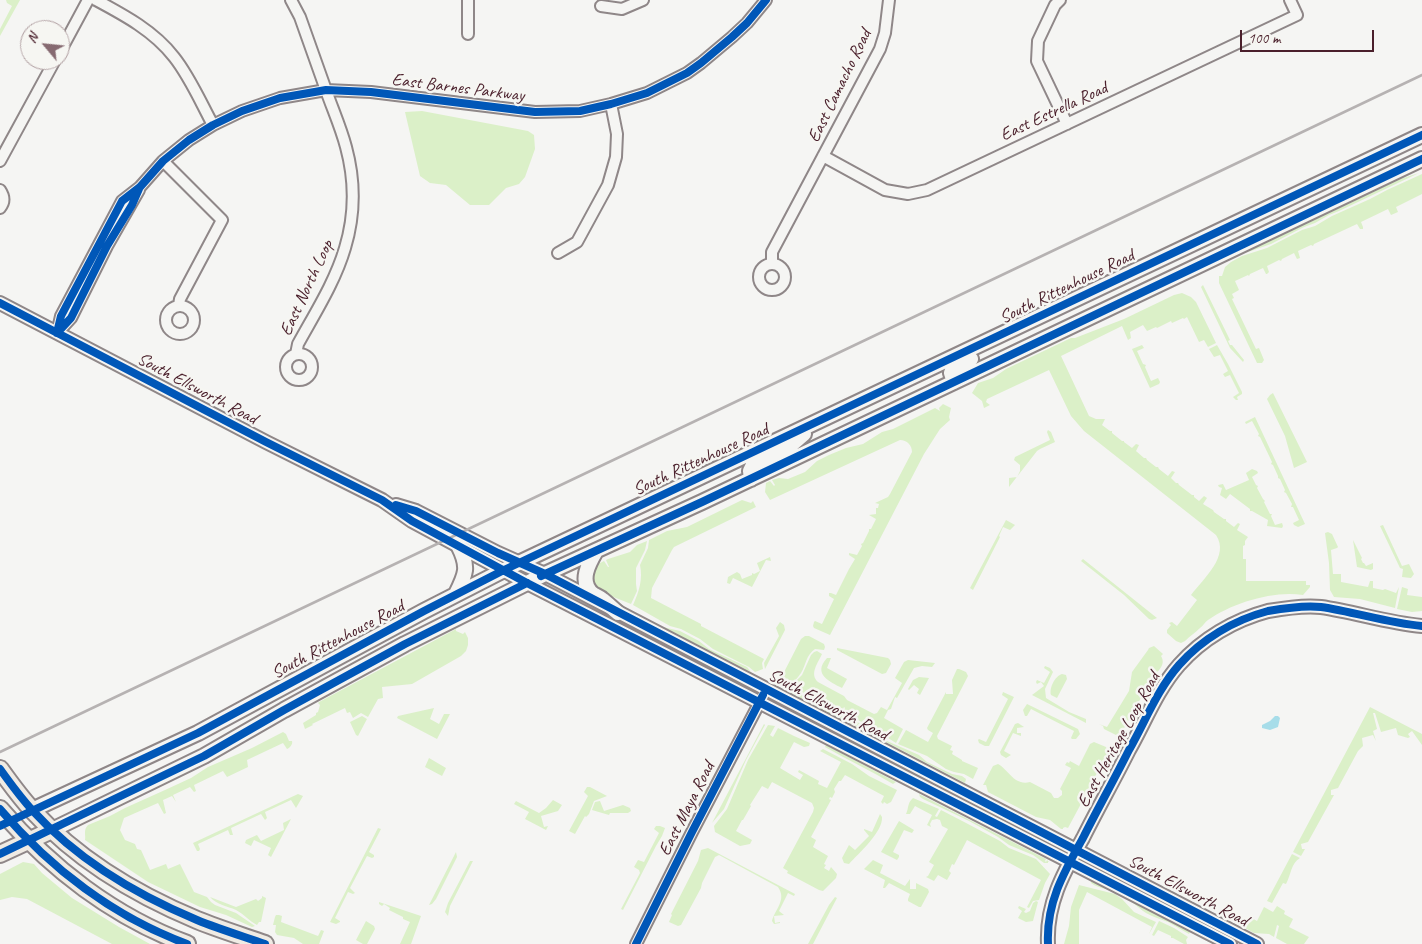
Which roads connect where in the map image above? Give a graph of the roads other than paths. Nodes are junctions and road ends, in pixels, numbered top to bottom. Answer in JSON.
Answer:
{"nodes":[{"id":1,"x":88,"y":0,"type":"edge"},
{"id":2,"x":96,"y":0,"type":"edge"},
{"id":3,"x":291,"y":0,"type":"edge"},
{"id":4,"x":468,"y":0,"type":"edge"},
{"id":5,"x":643,"y":0,"type":"edge"},
{"id":6,"x":766,"y":0,"type":"edge"},
{"id":7,"x":889,"y":0,"type":"edge"},
{"id":8,"x":1060,"y":0,"type":"edge"},
{"id":9,"x":1290,"y":0,"type":"edge"},
{"id":10,"x":601,"y":6,"type":"dead end"},
{"id":11,"x":70,"y":33,"type":"edge"},
{"id":12,"x":468,"y":34,"type":"dead end"},
{"id":13,"x":50,"y":70,"type":"edge"},
{"id":14,"x":326,"y":90,"type":"junction"},
{"id":15,"x":611,"y":104,"type":"junction"},
{"id":16,"x":1067,"y":124,"type":"junction"},
{"id":17,"x":212,"y":125,"type":"junction"},
{"id":18,"x":1422,"y":135,"type":"edge"},
{"id":19,"x":823,"y":156,"type":"junction"},
{"id":20,"x":1422,"y":159,"type":"edge"},
{"id":21,"x":0,"y":161,"type":"edge"},
{"id":22,"x":163,"y":161,"type":"junction"},
{"id":23,"x":0,"y":190,"type":"edge"},
{"id":24,"x":0,"y":208,"type":"edge"},
{"id":25,"x":558,"y":254,"type":"dead end"},
{"id":26,"x":772,"y":264,"type":"dead end"},
{"id":27,"x":0,"y":303,"type":"edge"},
{"id":28,"x":179,"y":305,"type":"dead end"},
{"id":29,"x":57,"y":332,"type":"junction"},
{"id":30,"x":977,"y":347,"type":"junction"},
{"id":31,"x":296,"y":354,"type":"dead end"},
{"id":32,"x":954,"y":382,"type":"junction"},
{"id":33,"x":813,"y":424,"type":"junction"},
{"id":34,"x":751,"y":479,"type":"junction"},
{"id":35,"x":382,"y":500,"type":"junction"},
{"id":36,"x":459,"y":547,"type":"junction"},
{"id":37,"x":596,"y":551,"type":"junction"},
{"id":38,"x":520,"y":562,"type":"junction"},
{"id":39,"x":504,"y":570,"type":"junction"},
{"id":40,"x":545,"y":574,"type":"junction"},
{"id":41,"x":527,"y":583,"type":"junction"},
{"id":42,"x":456,"y":594,"type":"junction"},
{"id":43,"x":618,"y":613,"type":"junction"},
{"id":44,"x":1422,"y":626,"type":"edge"},
{"id":45,"x":766,"y":689,"type":"junction"},
{"id":46,"x":759,"y":702,"type":"junction"},
{"id":47,"x":0,"y":769,"type":"edge"},
{"id":48,"x":32,"y":810,"type":"junction"},
{"id":49,"x":3,"y":819,"type":"edge"},
{"id":50,"x":52,"y":830,"type":"junction"},
{"id":51,"x":28,"y":841,"type":"junction"},
{"id":52,"x":1077,"y":849,"type":"junction"},
{"id":53,"x":0,"y":854,"type":"edge"},
{"id":54,"x":1069,"y":861,"type":"junction"},
{"id":55,"x":187,"y":944,"type":"edge"},
{"id":56,"x":265,"y":944,"type":"edge"},
{"id":57,"x":636,"y":944,"type":"edge"},
{"id":58,"x":1048,"y":944,"type":"edge"},
{"id":59,"x":1230,"y":944,"type":"edge"},
{"id":60,"x":1257,"y":944,"type":"edge"}],
"edges":[{"from":1,"to":11,"type":"street"},
{"from":2,"to":17,"type":"street"},
{"from":3,"to":14,"type":"street","name":"East North Loop"},
{"from":4,"to":12,"type":"street"},
{"from":5,"to":10,"type":"street"},
{"from":6,"to":15,"type":"street","name":"East Barnes Parkway"},
{"from":7,"to":19,"type":"street","name":"East Camacho Road"},
{"from":8,"to":16,"type":"street"},
{"from":9,"to":16,"type":"street","name":"East Estrella Road"},
{"from":13,"to":21,"type":"street"},
{"from":14,"to":15,"type":"street","name":"East Barnes Parkway"},
{"from":14,"to":17,"type":"street","name":"East Barnes Parkway"},
{"from":14,"to":31,"type":"street","name":"East North Loop"},
{"from":15,"to":25,"type":"street"},
{"from":16,"to":19,"type":"street","name":"East Estrella Road"},
{"from":17,"to":22,"type":"street","name":"East Barnes Parkway"},
{"from":18,"to":30,"type":"main road","name":"South Rittenhouse Road"},
{"from":19,"to":26,"type":"street","name":"East Camacho Road"},
{"from":20,"to":32,"type":"main road","name":"South Rittenhouse Road"},
{"from":22,"to":28,"type":"street"},
{"from":22,"to":29,"type":"street","name":"East Barnes Parkway"},
{"from":23,"to":24,"type":"street"},
{"from":27,"to":29,"type":"street","name":"South Ellsworth Road"},
{"from":29,"to":35,"type":"street","name":"South Ellsworth Road"},
{"from":30,"to":32,"type":"main road"},
{"from":30,"to":33,"type":"main road","name":"South Rittenhouse Road"},
{"from":32,"to":34,"type":"main road","name":"South Rittenhouse Road"},
{"from":33,"to":34,"type":"main road"},
{"from":33,"to":38,"type":"main road","name":"South Rittenhouse Road"},
{"from":34,"to":37,"type":"main road","name":"South Rittenhouse Road"},
{"from":35,"to":36,"type":"street","name":"South Ellsworth Road"},
{"from":35,"to":38,"type":"street","name":"South Ellsworth Road"},
{"from":36,"to":39,"type":"street","name":"South Ellsworth Road"},
{"from":36,"to":42,"type":"main road"},
{"from":37,"to":40,"type":"main road","name":"South Rittenhouse Road"},
{"from":37,"to":43,"type":"main road"},
{"from":38,"to":39,"type":"main road","name":"South Rittenhouse Road"},
{"from":38,"to":40,"type":"street","name":"South Ellsworth Road"},
{"from":39,"to":41,"type":"street","name":"South Ellsworth Road"},
{"from":39,"to":42,"type":"main road","name":"South Rittenhouse Road"},
{"from":40,"to":41,"type":"main road","name":"South Rittenhouse Road"},
{"from":40,"to":43,"type":"street","name":"South Ellsworth Road"},
{"from":41,"to":46,"type":"street","name":"South Ellsworth Road"},
{"from":41,"to":50,"type":"main road","name":"South Rittenhouse Road"},
{"from":42,"to":48,"type":"main road","name":"South Rittenhouse Road"},
{"from":43,"to":45,"type":"street","name":"South Ellsworth Road"},
{"from":44,"to":52,"type":"street","name":"East Heritage Loop Road"},
{"from":45,"to":46,"type":"street","name":"East Maya Road"},
{"from":45,"to":52,"type":"street","name":"South Ellsworth Road"},
{"from":46,"to":54,"type":"street","name":"South Ellsworth Road"},
{"from":46,"to":57,"type":"street","name":"East Maya Road"},
{"from":47,"to":48,"type":"main road"},
{"from":48,"to":49,"type":"main road","name":"South Rittenhouse Road"},
{"from":48,"to":50,"type":"main road"},
{"from":49,"to":51,"type":"main road"},
{"from":50,"to":51,"type":"main road","name":"South Rittenhouse Road"},
{"from":50,"to":56,"type":"main road"},
{"from":51,"to":53,"type":"main road","name":"South Rittenhouse Road"},
{"from":51,"to":55,"type":"main road"},
{"from":52,"to":54,"type":"street","name":"East Heritage Loop Road"},
{"from":52,"to":60,"type":"street","name":"South Ellsworth Road"},
{"from":54,"to":58,"type":"street","name":"East Heritage Loop Road"},
{"from":54,"to":59,"type":"street","name":"South Ellsworth Road"}]}
